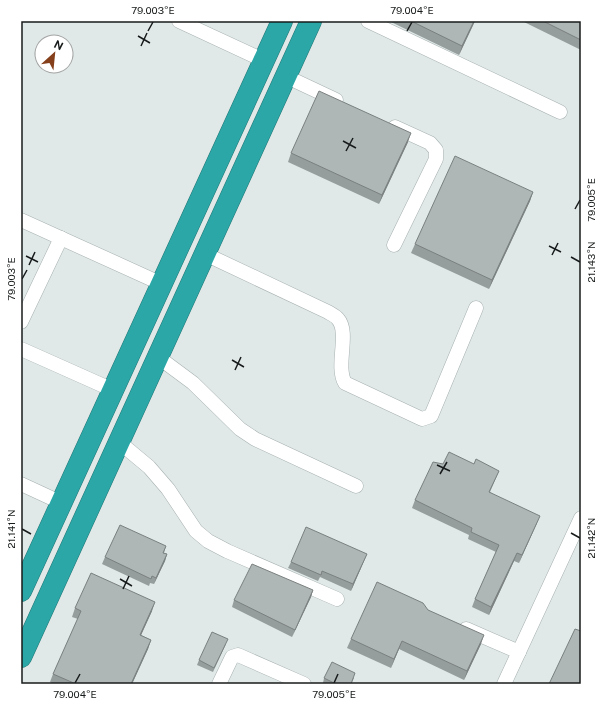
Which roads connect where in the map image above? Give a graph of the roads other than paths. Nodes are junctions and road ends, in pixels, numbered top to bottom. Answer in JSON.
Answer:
{"nodes":[{"id":1,"x":179,"y":21,"type":"edge"},
{"id":2,"x":282,"y":21,"type":"edge"},
{"id":3,"x":311,"y":21,"type":"edge"},
{"id":4,"x":368,"y":21,"type":"edge"},
{"id":5,"x":263,"y":60,"type":"junction"},
{"id":6,"x":285,"y":76,"type":"junction"},
{"id":7,"x":346,"y":104,"type":"edge"},
{"id":8,"x":560,"y":112,"type":"dead end"},
{"id":9,"x":381,"y":120,"type":"edge"},
{"id":10,"x":21,"y":220,"type":"edge"},
{"id":11,"x":61,"y":238,"type":"junction"},
{"id":12,"x":394,"y":245,"type":"dead end"},
{"id":13,"x":205,"y":254,"type":"junction"},
{"id":14,"x":162,"y":284,"type":"junction"},
{"id":15,"x":476,"y":308,"type":"dead end"},
{"id":16,"x":21,"y":322,"type":"edge"},
{"id":17,"x":21,"y":349,"type":"edge"},
{"id":18,"x":158,"y":357,"type":"junction"},
{"id":19,"x":113,"y":390,"type":"junction"},
{"id":20,"x":119,"y":442,"type":"junction"},
{"id":21,"x":21,"y":484,"type":"edge"},
{"id":22,"x":356,"y":486,"type":"dead end"},
{"id":23,"x":62,"y":503,"type":"junction"},
{"id":24,"x":581,"y":518,"type":"edge"},
{"id":25,"x":21,"y":591,"type":"edge"},
{"id":26,"x":337,"y":599,"type":"dead end"},
{"id":27,"x":456,"y":624,"type":"edge"},
{"id":28,"x":519,"y":652,"type":"junction"},
{"id":29,"x":21,"y":657,"type":"edge"},
{"id":30,"x":219,"y":684,"type":"edge"},
{"id":31,"x":304,"y":684,"type":"edge"},
{"id":32,"x":504,"y":684,"type":"edge"}],
"edges":[{"from":1,"to":5,"type":"street"},
{"from":2,"to":5,"type":"highway"},
{"from":3,"to":6,"type":"highway"},
{"from":4,"to":8,"type":"street"},
{"from":5,"to":14,"type":"highway"},
{"from":6,"to":7,"type":"street"},
{"from":6,"to":13,"type":"highway"},
{"from":9,"to":12,"type":"street"},
{"from":10,"to":11,"type":"street"},
{"from":11,"to":14,"type":"street"},
{"from":11,"to":16,"type":"street"},
{"from":13,"to":15,"type":"street"},
{"from":13,"to":18,"type":"highway"},
{"from":14,"to":19,"type":"highway"},
{"from":17,"to":19,"type":"street"},
{"from":18,"to":20,"type":"highway"},
{"from":18,"to":22,"type":"street"},
{"from":19,"to":23,"type":"highway"},
{"from":20,"to":26,"type":"street"},
{"from":20,"to":29,"type":"highway"},
{"from":21,"to":23,"type":"street"},
{"from":23,"to":25,"type":"highway"},
{"from":24,"to":28,"type":"street"},
{"from":27,"to":28,"type":"street"},
{"from":28,"to":32,"type":"street"},
{"from":30,"to":31,"type":"street"}]}
